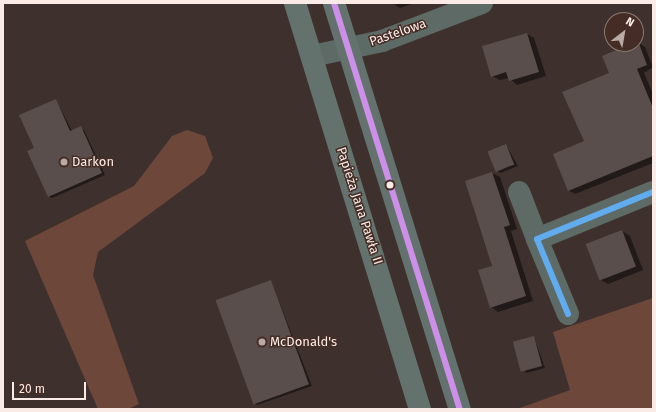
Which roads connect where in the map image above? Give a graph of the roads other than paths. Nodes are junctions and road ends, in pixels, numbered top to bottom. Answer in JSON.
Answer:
{"nodes":[{"id":1,"x":295,"y":3,"type":"edge"},
{"id":2,"x":334,"y":3,"type":"edge"},
{"id":3,"x":482,"y":3,"type":"edge"},
{"id":4,"x":348,"y":48,"type":"junction"},
{"id":5,"x":312,"y":56,"type":"junction"},
{"id":6,"x":519,"y":192,"type":"dead end"},
{"id":7,"x":653,"y":192,"type":"edge"},
{"id":8,"x":537,"y":239,"type":"junction"},
{"id":9,"x":568,"y":314,"type":"dead end"},
{"id":10,"x":420,"y":409,"type":"edge"},
{"id":11,"x":460,"y":409,"type":"edge"}],
"edges":[{"from":1,"to":5,"type":"main road","name":"Papieża Jana Pawła II"},
{"from":2,"to":4,"type":"main road"},
{"from":3,"to":4,"type":"street","name":"Pastelowa"},
{"from":4,"to":5,"type":"street","name":"Pastelowa"},
{"from":4,"to":11,"type":"main road"},
{"from":5,"to":10,"type":"main road","name":"Papieża Jana Pawła II"},
{"from":6,"to":8,"type":"street"},
{"from":7,"to":8,"type":"street"},
{"from":8,"to":9,"type":"street"}]}
